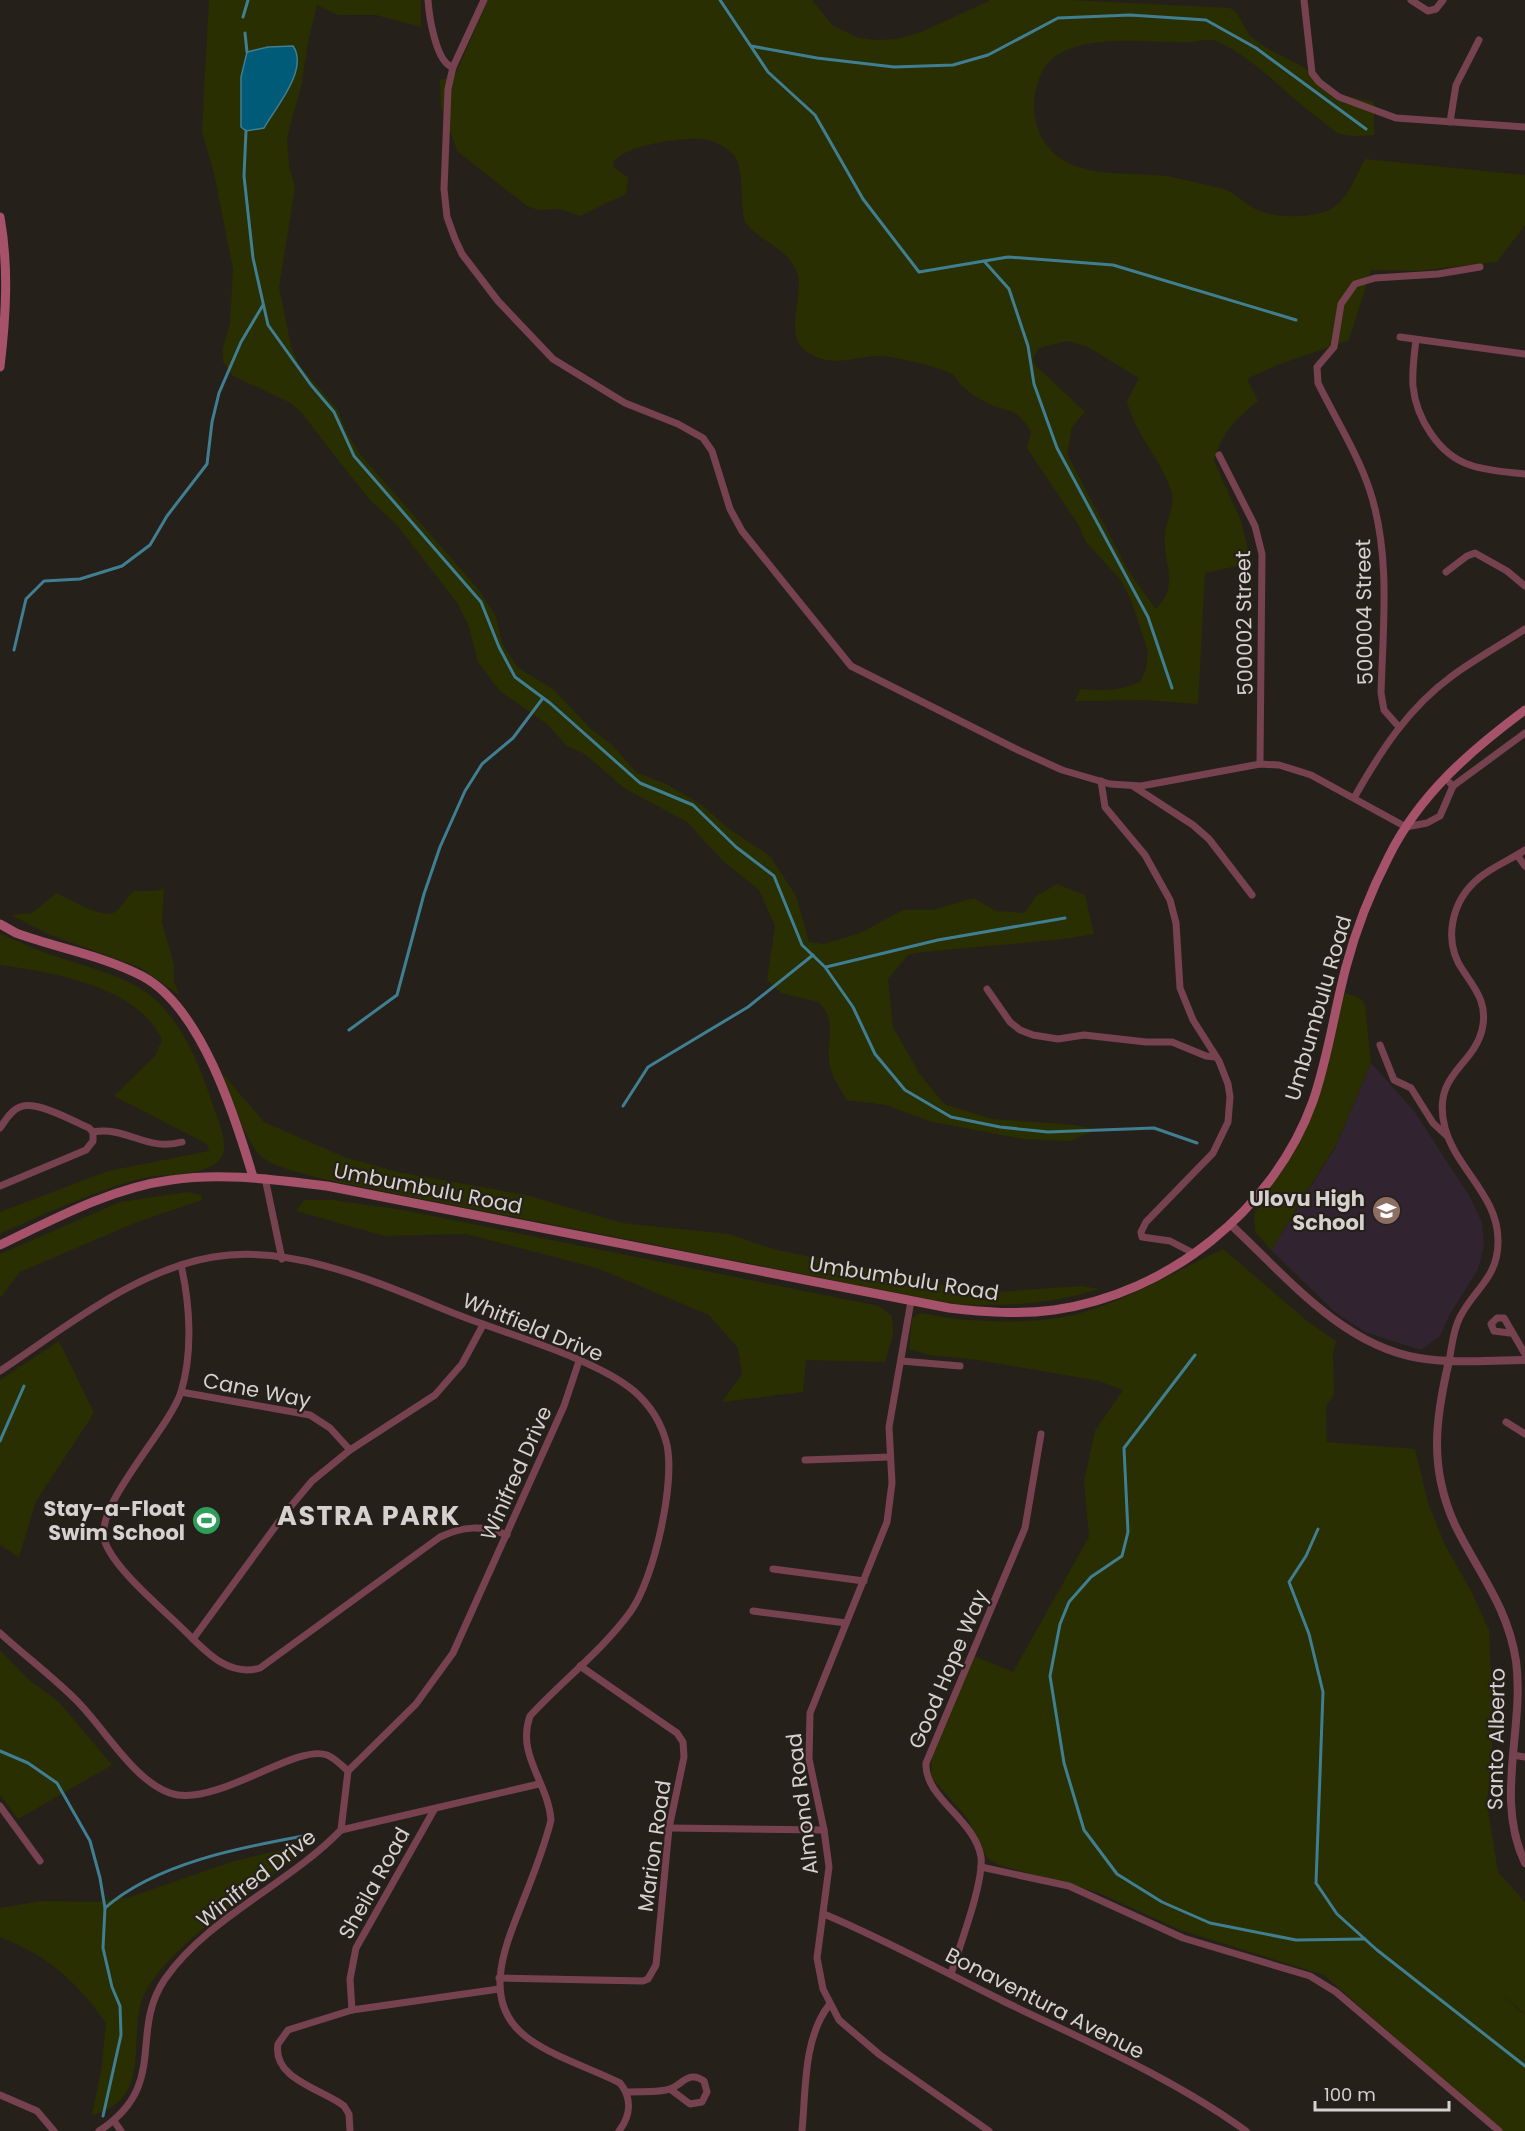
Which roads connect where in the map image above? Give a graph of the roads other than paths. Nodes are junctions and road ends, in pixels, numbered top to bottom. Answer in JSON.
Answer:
{"nodes":[{"id":1,"x":428,"y":0,"type":"edge"},
{"id":2,"x":484,"y":0,"type":"edge"},
{"id":3,"x":1305,"y":0,"type":"edge"},
{"id":4,"x":1412,"y":0,"type":"edge"},
{"id":5,"x":1443,"y":0,"type":"edge"},
{"id":6,"x":1479,"y":40,"type":"dead end"},
{"id":7,"x":453,"y":67,"type":"junction"},
{"id":8,"x":1450,"y":122,"type":"junction"},
{"id":9,"x":1525,"y":127,"type":"edge"},
{"id":10,"x":0,"y":217,"type":"edge"},
{"id":11,"x":1480,"y":267,"type":"dead end"},
{"id":12,"x":1400,"y":338,"type":"dead end"},
{"id":13,"x":1416,"y":340,"type":"junction"},
{"id":14,"x":1525,"y":354,"type":"edge"},
{"id":15,"x":0,"y":366,"type":"edge"},
{"id":16,"x":1219,"y":454,"type":"dead end"},
{"id":17,"x":1525,"y":474,"type":"edge"},
{"id":18,"x":1446,"y":572,"type":"dead end"},
{"id":19,"x":1525,"y":586,"type":"edge"},
{"id":20,"x":1525,"y":629,"type":"edge"},
{"id":21,"x":1525,"y":711,"type":"edge"},
{"id":22,"x":1399,"y":727,"type":"junction"},
{"id":23,"x":1525,"y":733,"type":"edge"},
{"id":24,"x":1260,"y":764,"type":"junction"},
{"id":25,"x":1444,"y":777,"type":"junction"},
{"id":26,"x":1101,"y":781,"type":"junction"},
{"id":27,"x":1133,"y":786,"type":"junction"},
{"id":28,"x":1453,"y":786,"type":"junction"},
{"id":29,"x":1354,"y":798,"type":"junction"},
{"id":30,"x":1406,"y":827,"type":"junction"},
{"id":31,"x":1525,"y":850,"type":"edge"},
{"id":32,"x":1517,"y":855,"type":"junction"},
{"id":33,"x":1525,"y":866,"type":"edge"},
{"id":34,"x":1252,"y":895,"type":"dead end"},
{"id":35,"x":0,"y":924,"type":"edge"},
{"id":36,"x":987,"y":989,"type":"dead end"},
{"id":37,"x":1380,"y":1045,"type":"dead end"},
{"id":38,"x":1216,"y":1057,"type":"junction"},
{"id":39,"x":0,"y":1128,"type":"edge"},
{"id":40,"x":93,"y":1132,"type":"junction"},
{"id":41,"x":1448,"y":1137,"type":"junction"},
{"id":42,"x":182,"y":1142,"type":"dead end"},
{"id":43,"x":253,"y":1177,"type":"junction"},
{"id":44,"x":265,"y":1178,"type":"junction"},
{"id":45,"x":0,"y":1186,"type":"edge"},
{"id":46,"x":1230,"y":1224,"type":"junction"},
{"id":47,"x":0,"y":1245,"type":"edge"},
{"id":48,"x":1195,"y":1254,"type":"junction"},
{"id":49,"x":282,"y":1259,"type":"junction"},
{"id":50,"x":181,"y":1265,"type":"junction"},
{"id":51,"x":911,"y":1301,"type":"junction"},
{"id":52,"x":483,"y":1325,"type":"junction"},
{"id":53,"x":1510,"y":1333,"type":"dead end"},
{"id":54,"x":1525,"y":1354,"type":"edge"},
{"id":55,"x":1525,"y":1360,"type":"edge"},
{"id":56,"x":579,"y":1361,"type":"junction"},
{"id":57,"x":901,"y":1361,"type":"junction"},
{"id":58,"x":1449,"y":1361,"type":"junction"},
{"id":59,"x":960,"y":1366,"type":"dead end"},
{"id":60,"x":0,"y":1371,"type":"edge"},
{"id":61,"x":181,"y":1392,"type":"junction"},
{"id":62,"x":1506,"y":1422,"type":"dead end"},
{"id":63,"x":1041,"y":1434,"type":"dead end"},
{"id":64,"x":1525,"y":1434,"type":"edge"},
{"id":65,"x":350,"y":1450,"type":"junction"},
{"id":66,"x":890,"y":1457,"type":"junction"},
{"id":67,"x":805,"y":1460,"type":"dead end"},
{"id":68,"x":507,"y":1534,"type":"junction"},
{"id":69,"x":773,"y":1569,"type":"dead end"},
{"id":70,"x":864,"y":1581,"type":"junction"},
{"id":71,"x":753,"y":1611,"type":"dead end"},
{"id":72,"x":846,"y":1623,"type":"junction"},
{"id":73,"x":0,"y":1633,"type":"edge"},
{"id":74,"x":193,"y":1639,"type":"junction"},
{"id":75,"x":580,"y":1666,"type":"junction"},
{"id":76,"x":1513,"y":1755,"type":"junction"},
{"id":77,"x":1525,"y":1757,"type":"edge"},
{"id":78,"x":348,"y":1772,"type":"junction"},
{"id":79,"x":540,"y":1784,"type":"junction"},
{"id":80,"x":0,"y":1806,"type":"edge"},
{"id":81,"x":434,"y":1810,"type":"junction"},
{"id":82,"x":669,"y":1828,"type":"junction"},
{"id":83,"x":341,"y":1830,"type":"junction"},
{"id":84,"x":824,"y":1830,"type":"junction"},
{"id":85,"x":1523,"y":1853,"type":"edge"},
{"id":86,"x":40,"y":1861,"type":"dead end"},
{"id":87,"x":1525,"y":1863,"type":"edge"},
{"id":88,"x":981,"y":1867,"type":"junction"},
{"id":89,"x":824,"y":1914,"type":"junction"},
{"id":90,"x":951,"y":1974,"type":"junction"},
{"id":91,"x":499,"y":1978,"type":"junction"},
{"id":92,"x":499,"y":1989,"type":"junction"},
{"id":93,"x":829,"y":2005,"type":"junction"},
{"id":94,"x":352,"y":2010,"type":"junction"},
{"id":95,"x":670,"y":2089,"type":"junction"},
{"id":96,"x":627,"y":2092,"type":"junction"},
{"id":97,"x":0,"y":2095,"type":"edge"},
{"id":98,"x":114,"y":2121,"type":"junction"},
{"id":99,"x":977,"y":2128,"type":"edge"},
{"id":100,"x":54,"y":2131,"type":"edge"},
{"id":101,"x":99,"y":2131,"type":"edge"},
{"id":102,"x":121,"y":2131,"type":"edge"},
{"id":103,"x":350,"y":2131,"type":"edge"},
{"id":104,"x":619,"y":2131,"type":"edge"},
{"id":105,"x":802,"y":2131,"type":"edge"},
{"id":106,"x":989,"y":2131,"type":"edge"},
{"id":107,"x":1246,"y":2131,"type":"edge"},
{"id":108,"x":1499,"y":2131,"type":"edge"}],
"edges":[{"from":1,"to":7,"type":"street"},
{"from":2,"to":7,"type":"street"},
{"from":3,"to":8,"type":"street"},
{"from":4,"to":5,"type":"street"},
{"from":6,"to":8,"type":"street"},
{"from":7,"to":26,"type":"street"},
{"from":8,"to":9,"type":"street"},
{"from":10,"to":15,"type":"main road"},
{"from":11,"to":22,"type":"street","name":"500004 Street"},
{"from":12,"to":13,"type":"street"},
{"from":13,"to":14,"type":"street"},
{"from":13,"to":17,"type":"street"},
{"from":16,"to":24,"type":"street","name":"500002 Street"},
{"from":18,"to":19,"type":"street"},
{"from":20,"to":22,"type":"street"},
{"from":21,"to":25,"type":"main road","name":"Umbumbulu Road"},
{"from":22,"to":29,"type":"street"},
{"from":23,"to":28,"type":"street"},
{"from":24,"to":27,"type":"street"},
{"from":24,"to":29,"type":"street"},
{"from":25,"to":28,"type":"street"},
{"from":25,"to":30,"type":"main road","name":"Umbumbulu Road"},
{"from":26,"to":27,"type":"street"},
{"from":26,"to":38,"type":"street"},
{"from":27,"to":34,"type":"street"},
{"from":28,"to":30,"type":"street"},
{"from":29,"to":30,"type":"street"},
{"from":30,"to":46,"type":"main road","name":"Umbumbulu Road"},
{"from":31,"to":32,"type":"street","name":"Santo Alberto"},
{"from":32,"to":33,"type":"street"},
{"from":32,"to":41,"type":"street","name":"Santo Alberto"},
{"from":35,"to":43,"type":"main road"},
{"from":36,"to":38,"type":"street"},
{"from":37,"to":41,"type":"street"},
{"from":38,"to":48,"type":"street"},
{"from":39,"to":40,"type":"street"},
{"from":40,"to":42,"type":"street"},
{"from":40,"to":45,"type":"street"},
{"from":41,"to":58,"type":"street","name":"Santo Alberto"},
{"from":43,"to":44,"type":"main road","name":"Umbumbulu Road"},
{"from":43,"to":47,"type":"main road","name":"Umbumbulu Road"},
{"from":44,"to":49,"type":"street"},
{"from":44,"to":51,"type":"main road","name":"Umbumbulu Road"},
{"from":46,"to":48,"type":"main road","name":"Umbumbulu Road"},
{"from":46,"to":58,"type":"street"},
{"from":48,"to":51,"type":"main road","name":"Umbumbulu Road"},
{"from":49,"to":50,"type":"street","name":"Whitfield Drive"},
{"from":49,"to":52,"type":"street","name":"Whitfield Drive"},
{"from":50,"to":60,"type":"street","name":"Whitfield Drive"},
{"from":50,"to":61,"type":"street"},
{"from":51,"to":57,"type":"street","name":"Almond Road"},
{"from":52,"to":56,"type":"street","name":"Whitfield Drive"},
{"from":52,"to":65,"type":"street"},
{"from":53,"to":54,"type":"street"},
{"from":55,"to":58,"type":"street"},
{"from":56,"to":68,"type":"street","name":"Winifred Drive"},
{"from":56,"to":75,"type":"street","name":"Whitfield Drive"},
{"from":57,"to":59,"type":"street"},
{"from":57,"to":66,"type":"street","name":"Almond Road"},
{"from":58,"to":76,"type":"street","name":"Santo Alberto"},
{"from":61,"to":65,"type":"street","name":"Cane Way"},
{"from":61,"to":74,"type":"street"},
{"from":62,"to":64,"type":"street"},
{"from":63,"to":88,"type":"street","name":"Good Hope Way"},
{"from":65,"to":74,"type":"street"},
{"from":66,"to":67,"type":"street"},
{"from":66,"to":70,"type":"street","name":"Almond Road"},
{"from":68,"to":74,"type":"street"},
{"from":68,"to":78,"type":"street","name":"Winifred Drive"},
{"from":69,"to":70,"type":"street"},
{"from":70,"to":72,"type":"street","name":"Almond Road"},
{"from":71,"to":72,"type":"street"},
{"from":72,"to":84,"type":"street","name":"Almond Road"},
{"from":73,"to":78,"type":"street"},
{"from":75,"to":79,"type":"street","name":"Whitfield Drive"},
{"from":75,"to":82,"type":"street","name":"Marion Road"},
{"from":76,"to":77,"type":"street"},
{"from":76,"to":85,"type":"street","name":"Santo Alberto"},
{"from":78,"to":83,"type":"street","name":"Winifred Drive"},
{"from":79,"to":81,"type":"street"},
{"from":79,"to":91,"type":"street"},
{"from":80,"to":86,"type":"street"},
{"from":81,"to":83,"type":"street"},
{"from":81,"to":94,"type":"street","name":"Sheila Road"},
{"from":82,"to":84,"type":"street"},
{"from":82,"to":91,"type":"street","name":"Marion Road"},
{"from":83,"to":98,"type":"street","name":"Winifred Drive"},
{"from":84,"to":89,"type":"street","name":"Almond Road"},
{"from":85,"to":87,"type":"street","name":"Santo Alberto"},
{"from":88,"to":90,"type":"street","name":"Good Hope Way"},
{"from":88,"to":108,"type":"street"},
{"from":89,"to":90,"type":"street","name":"Bonaventura Avenue"},
{"from":89,"to":93,"type":"street","name":"Almond Road"},
{"from":90,"to":107,"type":"street","name":"Bonaventura Avenue"},
{"from":91,"to":92,"type":"street"},
{"from":92,"to":94,"type":"street"},
{"from":92,"to":96,"type":"street"},
{"from":93,"to":99,"type":"street","name":"Almond Road"},
{"from":93,"to":105,"type":"street"},
{"from":94,"to":103,"type":"street"},
{"from":95,"to":95,"type":"street"},
{"from":95,"to":96,"type":"street"},
{"from":96,"to":104,"type":"street"},
{"from":97,"to":100,"type":"street"},
{"from":98,"to":101,"type":"street","name":"Winifred Drive"},
{"from":98,"to":102,"type":"street"},
{"from":99,"to":106,"type":"street","name":"Almond Road"}]}
